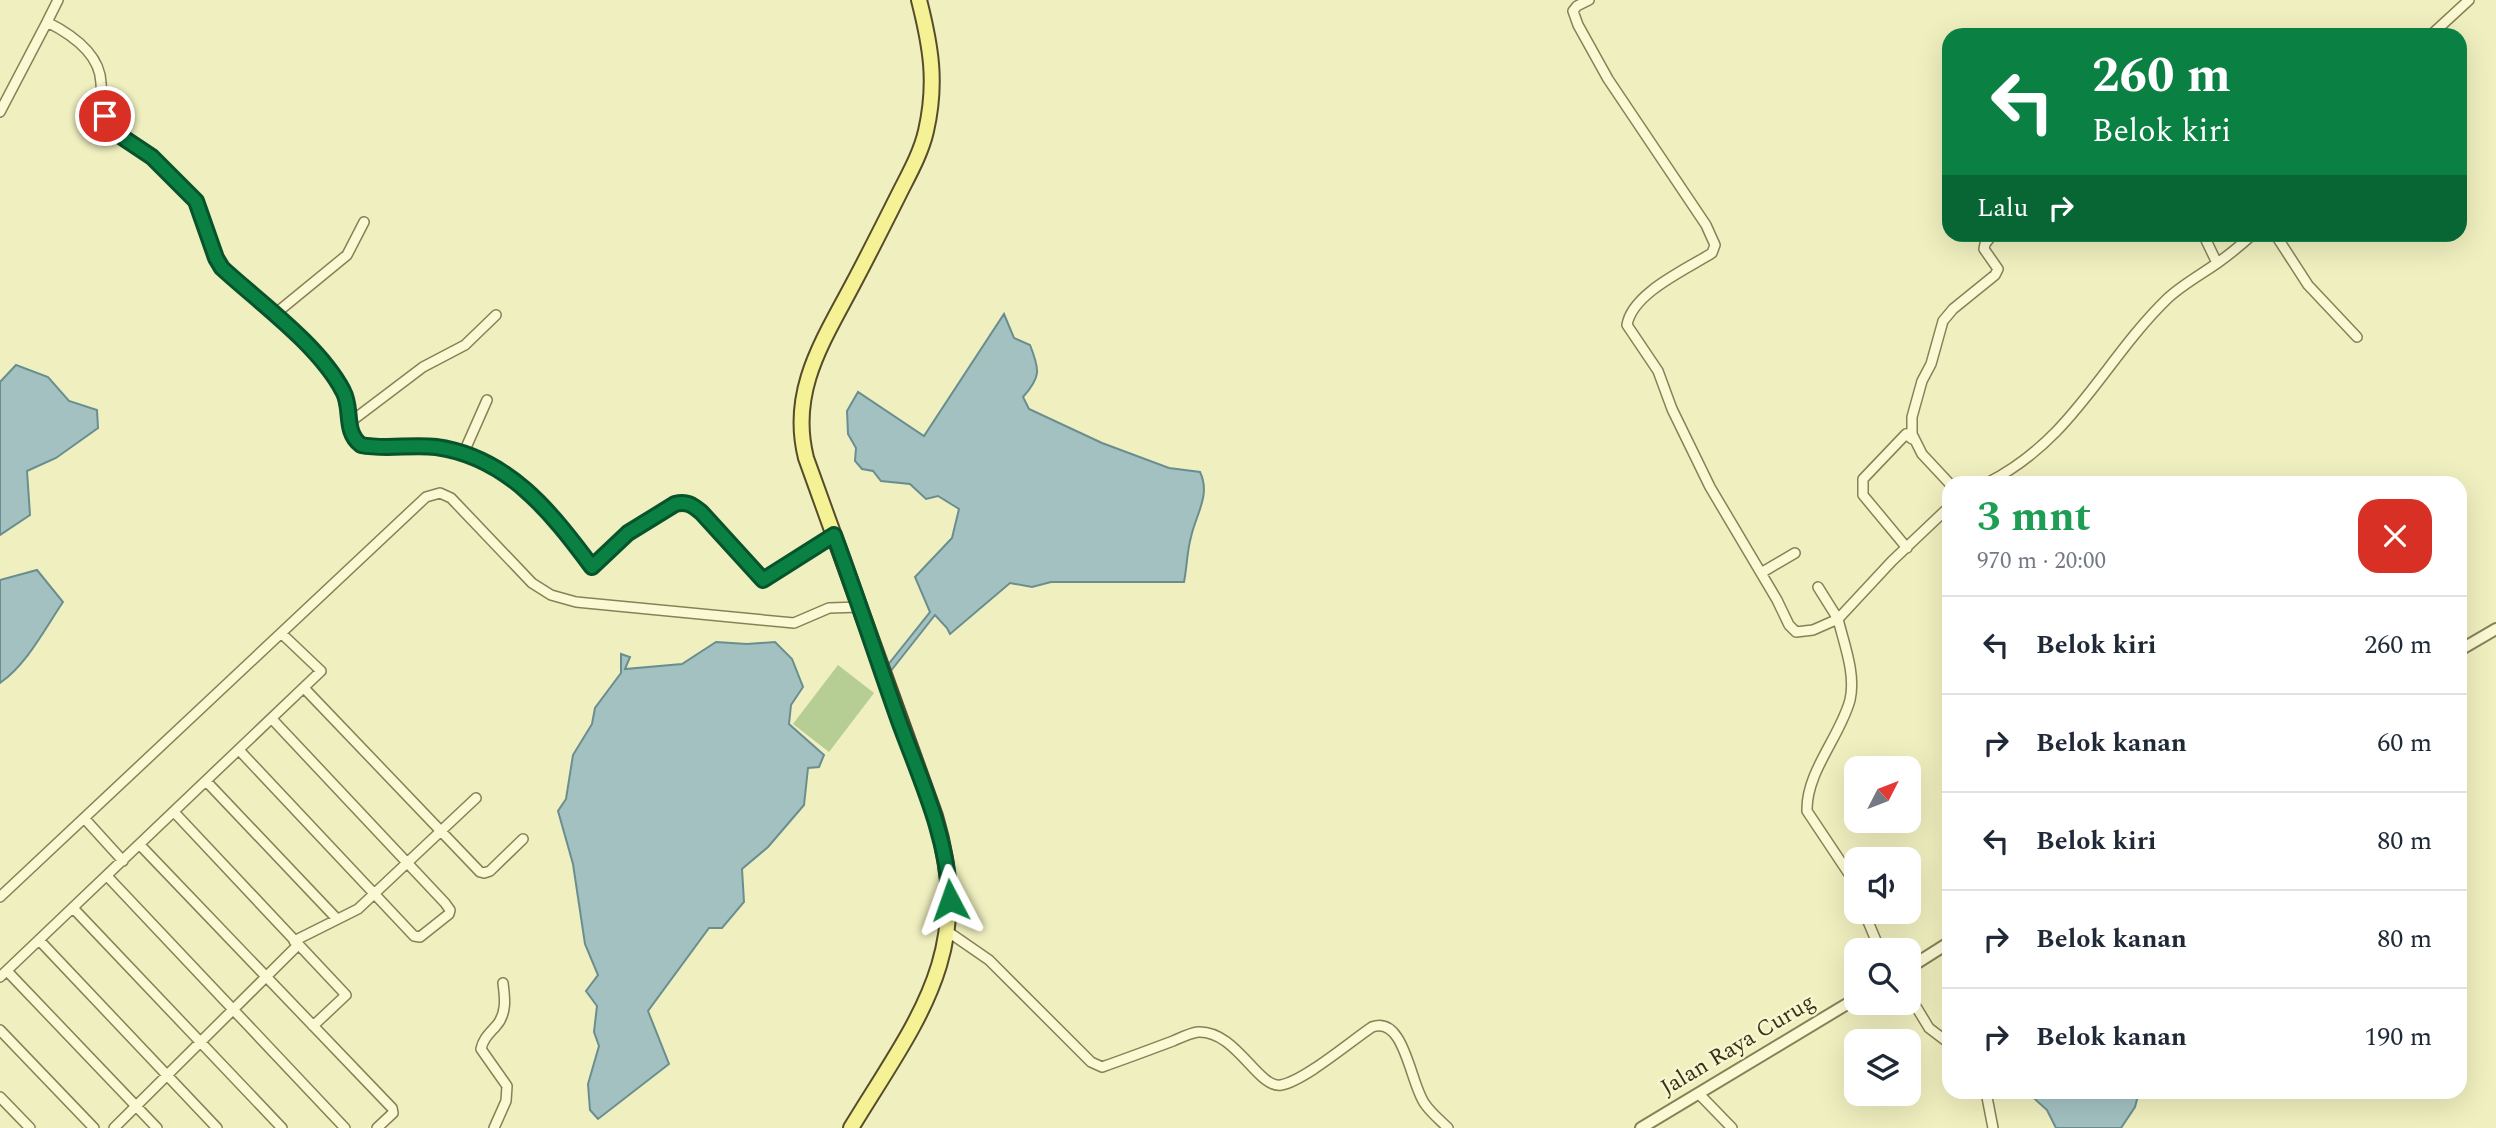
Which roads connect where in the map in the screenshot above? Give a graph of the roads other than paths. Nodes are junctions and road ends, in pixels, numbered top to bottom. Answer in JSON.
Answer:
{"nodes":[{"id":1,"x":58,"y":0,"type":"edge"},
{"id":2,"x":919,"y":0,"type":"edge"},
{"id":3,"x":1589,"y":0,"type":"edge"},
{"id":4,"x":2469,"y":0,"type":"edge"},
{"id":5,"x":47,"y":22,"type":"junction"},
{"id":6,"x":2439,"y":28,"type":"edge"},
{"id":7,"x":0,"y":111,"type":"edge"},
{"id":8,"x":364,"y":222,"type":"dead end"},
{"id":9,"x":1987,"y":242,"type":"edge"},
{"id":10,"x":2207,"y":242,"type":"edge"},
{"id":11,"x":2243,"y":242,"type":"edge"},
{"id":12,"x":2280,"y":242,"type":"edge"},
{"id":13,"x":2217,"y":263,"type":"junction"},
{"id":14,"x":275,"y":314,"type":"junction"},
{"id":15,"x":496,"y":315,"type":"dead end"},
{"id":16,"x":2357,"y":337,"type":"dead end"},
{"id":17,"x":487,"y":400,"type":"dead end"},
{"id":18,"x":349,"y":423,"type":"junction"},
{"id":19,"x":1912,"y":439,"type":"junction"},
{"id":20,"x":464,"y":452,"type":"junction"},
{"id":21,"x":1943,"y":476,"type":"edge"},
{"id":22,"x":2000,"y":476,"type":"edge"},
{"id":23,"x":1942,"y":514,"type":"edge"},
{"id":24,"x":834,"y":535,"type":"junction"},
{"id":25,"x":1907,"y":548,"type":"junction"},
{"id":26,"x":1795,"y":553,"type":"dead end"},
{"id":27,"x":1761,"y":573,"type":"junction"},
{"id":28,"x":1818,"y":587,"type":"dead end"},
{"id":29,"x":860,"y":607,"type":"junction"},
{"id":30,"x":1838,"y":620,"type":"junction"},
{"id":31,"x":2496,"y":629,"type":"edge"},
{"id":32,"x":281,"y":632,"type":"junction"},
{"id":33,"x":2467,"y":646,"type":"edge"},
{"id":34,"x":304,"y":688,"type":"junction"},
{"id":35,"x":271,"y":719,"type":"junction"},
{"id":36,"x":239,"y":750,"type":"junction"},
{"id":37,"x":206,"y":781,"type":"junction"},
{"id":38,"x":476,"y":798,"type":"dead end"},
{"id":39,"x":174,"y":812,"type":"junction"},
{"id":40,"x":84,"y":818,"type":"junction"},
{"id":41,"x":442,"y":830,"type":"junction"},
{"id":42,"x":523,"y":839,"type":"dead end"},
{"id":43,"x":140,"y":845,"type":"junction"},
{"id":44,"x":123,"y":861,"type":"junction"},
{"id":45,"x":407,"y":862,"type":"junction"},
{"id":46,"x":1844,"y":866,"type":"edge"},
{"id":47,"x":107,"y":876,"type":"junction"},
{"id":48,"x":374,"y":894,"type":"junction"},
{"id":49,"x":0,"y":897,"type":"edge"},
{"id":50,"x":73,"y":908,"type":"junction"},
{"id":51,"x":337,"y":919,"type":"junction"},
{"id":52,"x":947,"y":931,"type":"junction"},
{"id":53,"x":39,"y":940,"type":"junction"},
{"id":54,"x":296,"y":943,"type":"junction"},
{"id":55,"x":1942,"y":947,"type":"edge"},
{"id":56,"x":1921,"y":960,"type":"edge"},
{"id":57,"x":3,"y":974,"type":"edge"},
{"id":58,"x":266,"y":976,"type":"junction"},
{"id":59,"x":503,"y":983,"type":"dead end"},
{"id":60,"x":1844,"y":1005,"type":"edge"},
{"id":61,"x":232,"y":1010,"type":"junction"},
{"id":62,"x":1921,"y":1015,"type":"edge"},
{"id":63,"x":313,"y":1026,"type":"junction"},
{"id":64,"x":0,"y":1030,"type":"edge"},
{"id":65,"x":1942,"y":1038,"type":"edge"},
{"id":66,"x":200,"y":1041,"type":"junction"},
{"id":67,"x":168,"y":1074,"type":"junction"},
{"id":68,"x":1699,"y":1094,"type":"junction"},
{"id":69,"x":0,"y":1097,"type":"edge"},
{"id":70,"x":1987,"y":1099,"type":"edge"},
{"id":71,"x":136,"y":1106,"type":"junction"},
{"id":72,"x":30,"y":1128,"type":"edge"},
{"id":73,"x":94,"y":1128,"type":"edge"},
{"id":74,"x":114,"y":1128,"type":"edge"},
{"id":75,"x":157,"y":1128,"type":"edge"},
{"id":76,"x":217,"y":1128,"type":"edge"},
{"id":77,"x":282,"y":1128,"type":"edge"},
{"id":78,"x":345,"y":1128,"type":"edge"},
{"id":79,"x":377,"y":1128,"type":"edge"},
{"id":80,"x":494,"y":1128,"type":"edge"},
{"id":81,"x":851,"y":1128,"type":"edge"},
{"id":82,"x":1448,"y":1128,"type":"edge"},
{"id":83,"x":1641,"y":1128,"type":"edge"},
{"id":84,"x":1732,"y":1128,"type":"edge"},
{"id":85,"x":1993,"y":1128,"type":"edge"}],
"edges":[{"from":1,"to":5,"type":"street"},
{"from":2,"to":24,"type":"main road"},
{"from":3,"to":27,"type":"street"},
{"from":4,"to":6,"type":"street"},
{"from":5,"to":7,"type":"street"},
{"from":5,"to":14,"type":"street"},
{"from":8,"to":14,"type":"street"},
{"from":9,"to":19,"type":"street"},
{"from":10,"to":13,"type":"street"},
{"from":11,"to":13,"type":"street"},
{"from":12,"to":16,"type":"street"},
{"from":13,"to":22,"type":"street"},
{"from":14,"to":18,"type":"street"},
{"from":15,"to":18,"type":"street"},
{"from":17,"to":20,"type":"street"},
{"from":18,"to":20,"type":"street"},
{"from":19,"to":21,"type":"street"},
{"from":19,"to":25,"type":"street"},
{"from":20,"to":24,"type":"street"},
{"from":23,"to":25,"type":"street"},
{"from":24,"to":29,"type":"main road"},
{"from":25,"to":30,"type":"street"},
{"from":26,"to":27,"type":"street"},
{"from":27,"to":30,"type":"street"},
{"from":28,"to":30,"type":"street"},
{"from":29,"to":32,"type":"street"},
{"from":29,"to":52,"type":"main road"},
{"from":30,"to":46,"type":"street"},
{"from":31,"to":33,"type":"street"},
{"from":32,"to":34,"type":"street"},
{"from":32,"to":40,"type":"street"},
{"from":34,"to":35,"type":"street"},
{"from":34,"to":41,"type":"street"},
{"from":35,"to":36,"type":"street"},
{"from":35,"to":45,"type":"street"},
{"from":36,"to":37,"type":"street"},
{"from":36,"to":48,"type":"street"},
{"from":37,"to":39,"type":"street"},
{"from":37,"to":51,"type":"street"},
{"from":38,"to":41,"type":"street"},
{"from":39,"to":43,"type":"street"},
{"from":39,"to":54,"type":"street"},
{"from":40,"to":44,"type":"street"},
{"from":40,"to":49,"type":"street"},
{"from":41,"to":42,"type":"street"},
{"from":41,"to":45,"type":"street"},
{"from":43,"to":44,"type":"street"},
{"from":43,"to":58,"type":"street"},
{"from":44,"to":47,"type":"street"},
{"from":45,"to":48,"type":"street"},
{"from":45,"to":48,"type":"street"},
{"from":47,"to":50,"type":"street"},
{"from":47,"to":61,"type":"street"},
{"from":48,"to":51,"type":"street"},
{"from":50,"to":53,"type":"street"},
{"from":50,"to":66,"type":"street"},
{"from":51,"to":54,"type":"street"},
{"from":52,"to":81,"type":"main road"},
{"from":52,"to":82,"type":"street"},
{"from":53,"to":57,"type":"street"},
{"from":53,"to":67,"type":"street"},
{"from":54,"to":58,"type":"street"},
{"from":54,"to":63,"type":"street"},
{"from":55,"to":56,"type":"street"},
{"from":57,"to":71,"type":"street"},
{"from":58,"to":61,"type":"street"},
{"from":58,"to":63,"type":"street"},
{"from":59,"to":80,"type":"street"},
{"from":60,"to":68,"type":"street","name":"Jalan Raya Curug"},
{"from":61,"to":66,"type":"street"},
{"from":61,"to":78,"type":"street"},
{"from":62,"to":65,"type":"street"},
{"from":63,"to":79,"type":"street"},
{"from":64,"to":73,"type":"street"},
{"from":66,"to":67,"type":"street"},
{"from":66,"to":77,"type":"street"},
{"from":67,"to":71,"type":"street"},
{"from":67,"to":76,"type":"street"},
{"from":68,"to":83,"type":"street","name":"Jalan Raya Curug"},
{"from":68,"to":84,"type":"street"},
{"from":69,"to":72,"type":"street"},
{"from":70,"to":85,"type":"street"},
{"from":71,"to":74,"type":"street"},
{"from":71,"to":75,"type":"street"}]}
